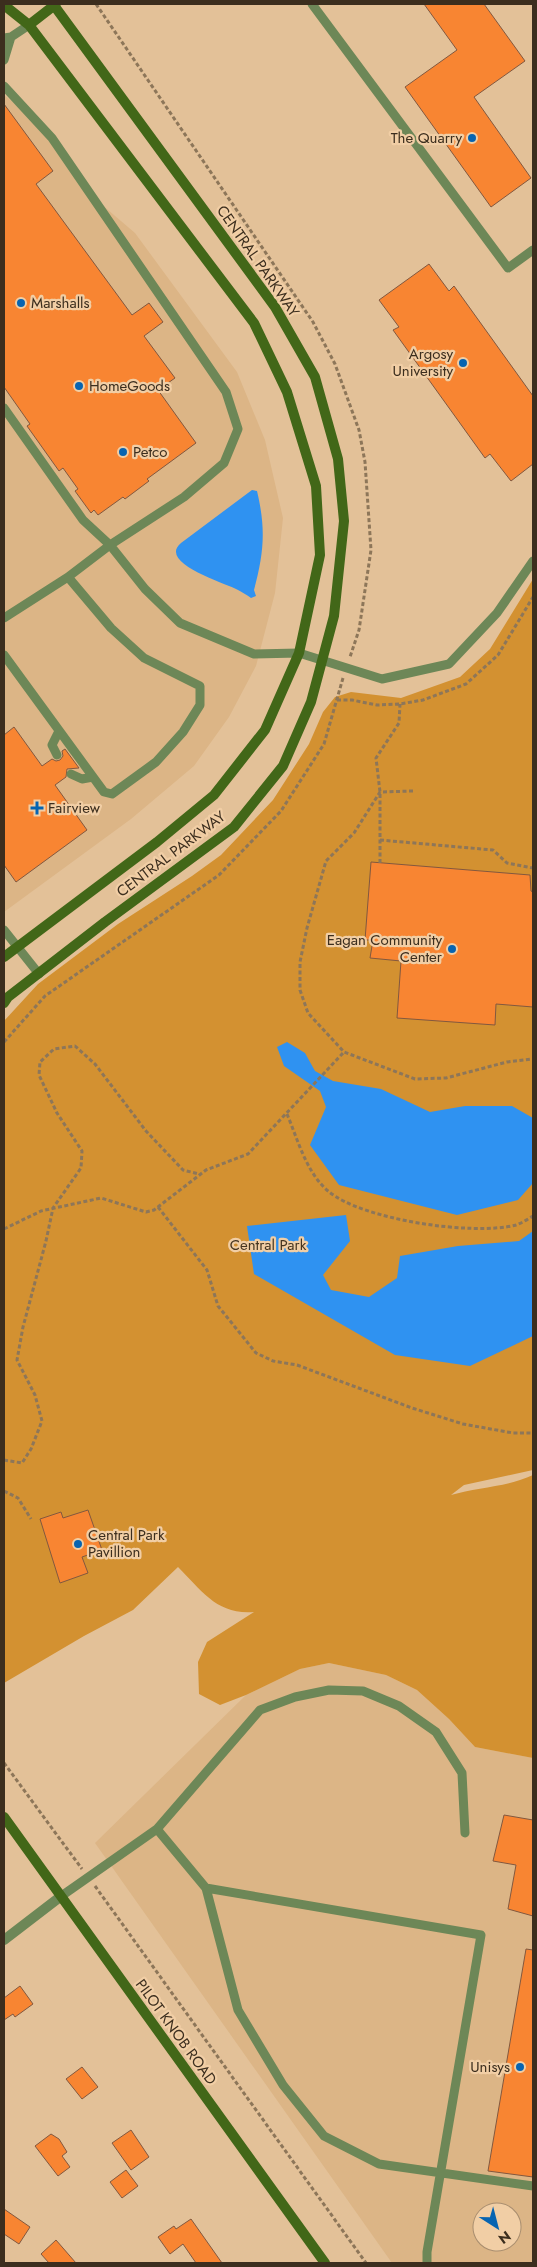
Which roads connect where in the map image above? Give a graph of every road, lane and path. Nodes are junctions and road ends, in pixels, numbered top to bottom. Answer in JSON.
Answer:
{"nodes":[{"id":1,"x":54,"y":4,"type":"edge"},
{"id":2,"x":96,"y":4,"type":"edge"},
{"id":3,"x":312,"y":4,"type":"edge"},
{"id":4,"x":4,"y":5,"type":"edge"},
{"id":5,"x":29,"y":25,"type":"junction"},
{"id":6,"x":8,"y":38,"type":"edge"},
{"id":7,"x":4,"y":60,"type":"edge"},
{"id":8,"x":4,"y":86,"type":"edge"},
{"id":9,"x":533,"y":250,"type":"edge"},
{"id":10,"x":4,"y":408,"type":"edge"},
{"id":11,"x":110,"y":545,"type":"junction"},
{"id":12,"x":533,"y":561,"type":"edge"},
{"id":13,"x":68,"y":577,"type":"junction"},
{"id":14,"x":4,"y":618,"type":"edge"},
{"id":15,"x":298,"y":653,"type":"junction"},
{"id":16,"x":4,"y":655,"type":"edge"},
{"id":17,"x":322,"y":660,"type":"junction"},
{"id":18,"x":346,"y":667,"type":"junction"},
{"id":19,"x":400,"y":704,"type":"dead end"},
{"id":20,"x":59,"y":731,"type":"junction"},
{"id":21,"x":57,"y":755,"type":"dead end"},
{"id":22,"x":71,"y":774,"type":"dead end"},
{"id":23,"x":93,"y":777,"type":"junction"},
{"id":24,"x":413,"y":791,"type":"dead end"},
{"id":25,"x":380,"y":792,"type":"junction"},
{"id":26,"x":380,"y":840,"type":"junction"},
{"id":27,"x":380,"y":863,"type":"dead end"},
{"id":28,"x":533,"y":868,"type":"edge"},
{"id":29,"x":4,"y":930,"type":"edge"},
{"id":30,"x":15,"y":946,"type":"junction"},
{"id":31,"x":4,"y":956,"type":"edge"},
{"id":32,"x":39,"y":974,"type":"junction"},
{"id":33,"x":4,"y":1004,"type":"edge"},
{"id":34,"x":4,"y":1042,"type":"edge"},
{"id":35,"x":344,"y":1052,"type":"junction"},
{"id":36,"x":533,"y":1059,"type":"edge"},
{"id":37,"x":288,"y":1114,"type":"junction"},
{"id":38,"x":199,"y":1174,"type":"junction"},
{"id":39,"x":158,"y":1207,"type":"junction"},
{"id":40,"x":52,"y":1208,"type":"junction"},
{"id":41,"x":533,"y":1216,"type":"edge"},
{"id":42,"x":4,"y":1229,"type":"edge"},
{"id":43,"x":533,"y":1433,"type":"edge"},
{"id":44,"x":4,"y":1460,"type":"edge"},
{"id":45,"x":4,"y":1491,"type":"edge"},
{"id":46,"x":31,"y":1519,"type":"dead end"},
{"id":47,"x":4,"y":1764,"type":"edge"},
{"id":48,"x":4,"y":1817,"type":"edge"},
{"id":49,"x":157,"y":1828,"type":"junction"},
{"id":50,"x":465,"y":1833,"type":"dead end"},
{"id":51,"x":89,"y":1878,"type":"junction"},
{"id":52,"x":206,"y":1888,"type":"junction"},
{"id":53,"x":60,"y":1897,"type":"junction"},
{"id":54,"x":4,"y":1940,"type":"edge"},
{"id":55,"x":442,"y":2173,"type":"junction"},
{"id":56,"x":533,"y":2186,"type":"edge"},
{"id":57,"x":325,"y":2263,"type":"edge"},
{"id":58,"x":366,"y":2263,"type":"edge"},
{"id":59,"x":427,"y":2263,"type":"edge"}],
"edges":[{"from":1,"to":5,"type":"street"},
{"from":1,"to":17,"type":"street","name":"CENTRAL PARKWAY"},
{"from":2,"to":18,"type":"path"},
{"from":3,"to":9,"type":"lane"},
{"from":4,"to":5,"type":"street","name":"CENTRAL PARKWAY"},
{"from":5,"to":6,"type":"lane"},
{"from":5,"to":15,"type":"street","name":"CENTRAL PARKWAY"},
{"from":6,"to":7,"type":"lane"},
{"from":8,"to":11,"type":"lane"},
{"from":10,"to":11,"type":"lane"},
{"from":11,"to":13,"type":"lane"},
{"from":11,"to":15,"type":"lane"},
{"from":12,"to":18,"type":"lane"},
{"from":13,"to":14,"type":"lane"},
{"from":13,"to":23,"type":"lane"},
{"from":15,"to":17,"type":"lane"},
{"from":15,"to":30,"type":"street","name":"CENTRAL PARKWAY"},
{"from":16,"to":20,"type":"lane"},
{"from":17,"to":18,"type":"lane"},
{"from":17,"to":32,"type":"street","name":"CENTRAL PARKWAY"},
{"from":18,"to":34,"type":"path"},
{"from":19,"to":25,"type":"path"},
{"from":20,"to":21,"type":"lane"},
{"from":20,"to":23,"type":"lane"},
{"from":22,"to":23,"type":"lane"},
{"from":24,"to":25,"type":"path"},
{"from":25,"to":26,"type":"path"},
{"from":25,"to":35,"type":"path"},
{"from":26,"to":27,"type":"path"},
{"from":26,"to":28,"type":"path"},
{"from":29,"to":30,"type":"lane"},
{"from":30,"to":31,"type":"street","name":"CENTRAL PARKWAY"},
{"from":30,"to":32,"type":"lane"},
{"from":32,"to":33,"type":"street","name":"CENTRAL PARKWAY"},
{"from":35,"to":36,"type":"path"},
{"from":35,"to":37,"type":"path"},
{"from":37,"to":38,"type":"path"},
{"from":37,"to":41,"type":"path"},
{"from":38,"to":39,"type":"path"},
{"from":38,"to":40,"type":"path"},
{"from":39,"to":40,"type":"path"},
{"from":39,"to":43,"type":"path"},
{"from":40,"to":42,"type":"path"},
{"from":40,"to":44,"type":"path"},
{"from":45,"to":46,"type":"path"},
{"from":47,"to":51,"type":"path"},
{"from":48,"to":53,"type":"street","name":"PILOT KNOB ROAD"},
{"from":49,"to":50,"type":"lane"},
{"from":49,"to":51,"type":"lane"},
{"from":49,"to":52,"type":"lane"},
{"from":51,"to":53,"type":"lane"},
{"from":51,"to":58,"type":"path"},
{"from":52,"to":55,"type":"lane"},
{"from":52,"to":55,"type":"lane"},
{"from":53,"to":54,"type":"street"},
{"from":53,"to":57,"type":"street","name":"PILOT KNOB ROAD"},
{"from":55,"to":56,"type":"lane"},
{"from":55,"to":59,"type":"lane"}]}
